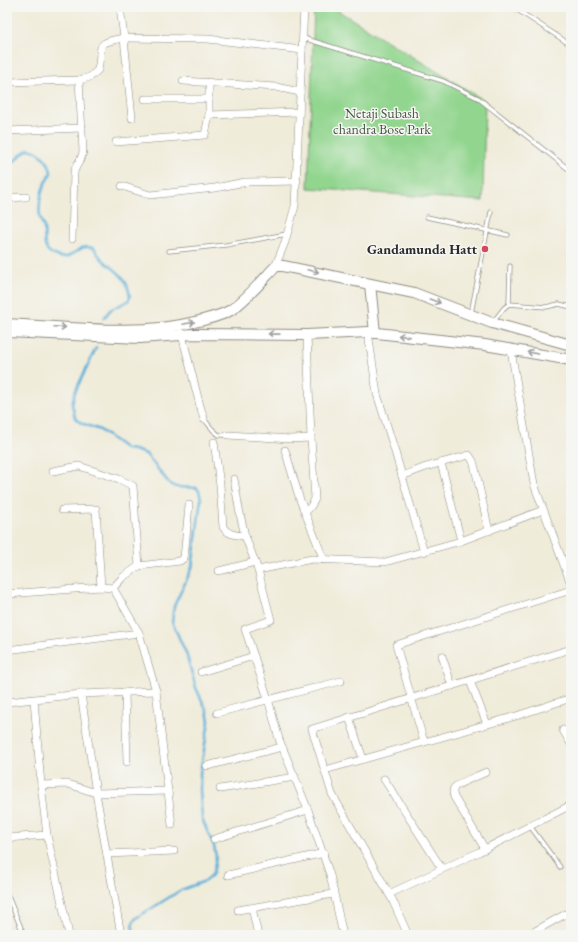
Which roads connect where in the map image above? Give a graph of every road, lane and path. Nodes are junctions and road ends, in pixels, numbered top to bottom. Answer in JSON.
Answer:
{"nodes":[{"id":1,"x":120,"y":7,"type":"edge"},
{"id":2,"x":304,"y":7,"type":"edge"},
{"id":3,"x":513,"y":7,"type":"edge"},
{"id":4,"x":124,"y":38,"type":"junction"},
{"id":5,"x":303,"y":38,"type":"junction"},
{"id":6,"x":571,"y":45,"type":"edge"},
{"id":7,"x":302,"y":50,"type":"junction"},
{"id":8,"x":79,"y":80,"type":"junction"},
{"id":9,"x":183,"y":81,"type":"dead end"},
{"id":10,"x":7,"y":82,"type":"edge"},
{"id":11,"x":209,"y":82,"type":"junction"},
{"id":12,"x":300,"y":92,"type":"junction"},
{"id":13,"x":145,"y":99,"type":"dead end"},
{"id":14,"x":209,"y":99,"type":"junction"},
{"id":15,"x":299,"y":112,"type":"junction"},
{"id":16,"x":209,"y":114,"type":"junction"},
{"id":17,"x":132,"y":118,"type":"dead end"},
{"id":18,"x":82,"y":128,"type":"junction"},
{"id":19,"x":7,"y":131,"type":"edge"},
{"id":20,"x":116,"y":142,"type":"dead end"},
{"id":21,"x":571,"y":172,"type":"edge"},
{"id":22,"x":296,"y":181,"type":"junction"},
{"id":23,"x":122,"y":186,"type":"dead end"},
{"id":24,"x":26,"y":197,"type":"dead end"},
{"id":25,"x":7,"y":198,"type":"edge"},
{"id":26,"x":491,"y":212,"type":"dead end"},
{"id":27,"x":427,"y":217,"type":"dead end"},
{"id":28,"x":488,"y":230,"type":"junction"},
{"id":29,"x":287,"y":234,"type":"junction"},
{"id":30,"x":508,"y":234,"type":"dead end"},
{"id":31,"x":72,"y":239,"type":"dead end"},
{"id":32,"x":169,"y":251,"type":"dead end"},
{"id":33,"x":510,"y":266,"type":"dead end"},
{"id":34,"x":275,"y":267,"type":"junction"},
{"id":35,"x":370,"y":284,"type":"junction"},
{"id":36,"x":509,"y":304,"type":"junction"},
{"id":37,"x":571,"y":307,"type":"edge"},
{"id":38,"x":471,"y":314,"type":"junction"},
{"id":39,"x":492,"y":323,"type":"junction"},
{"id":40,"x":7,"y":324,"type":"edge"},
{"id":41,"x":7,"y":332,"type":"edge"},
{"id":42,"x":371,"y":333,"type":"junction"},
{"id":43,"x":182,"y":335,"type":"junction"},
{"id":44,"x":307,"y":335,"type":"junction"},
{"id":45,"x":571,"y":345,"type":"edge"},
{"id":46,"x":511,"y":350,"type":"junction"},
{"id":47,"x":571,"y":360,"type":"edge"},
{"id":48,"x":204,"y":419,"type":"joint"},
{"id":49,"x":228,"y":435,"type":"joint"},
{"id":50,"x":311,"y":438,"type":"junction"},
{"id":51,"x":214,"y":442,"type":"dead end"},
{"id":52,"x":285,"y":450,"type":"dead end"},
{"id":53,"x":441,"y":463,"type":"junction"},
{"id":54,"x":53,"y":471,"type":"dead end"},
{"id":55,"x":402,"y":476,"type":"junction"},
{"id":56,"x":234,"y":479,"type":"dead end"},
{"id":57,"x":189,"y":505,"type":"dead end"},
{"id":58,"x":62,"y":510,"type":"dead end"},
{"id":59,"x":544,"y":510,"type":"junction"},
{"id":60,"x":305,"y":513,"type":"junction"},
{"id":61,"x":489,"y":531,"type":"junction"},
{"id":62,"x":245,"y":536,"type":"junction"},
{"id":63,"x":461,"y":541,"type":"junction"},
{"id":64,"x":424,"y":552,"type":"junction"},
{"id":65,"x":324,"y":560,"type":"junction"},
{"id":66,"x":255,"y":562,"type":"junction"},
{"id":67,"x":139,"y":566,"type":"junction"},
{"id":68,"x":258,"y":570,"type":"junction"},
{"id":69,"x":219,"y":571,"type":"dead end"},
{"id":70,"x":571,"y":584,"type":"edge"},
{"id":71,"x":101,"y":587,"type":"junction"},
{"id":72,"x":113,"y":588,"type":"junction"},
{"id":73,"x":571,"y":590,"type":"edge"},
{"id":74,"x":7,"y":594,"type":"edge"},
{"id":75,"x":139,"y":633,"type":"junction"},
{"id":76,"x":571,"y":649,"type":"edge"},
{"id":77,"x":7,"y":650,"type":"edge"},
{"id":78,"x":254,"y":656,"type":"junction"},
{"id":79,"x":442,"y":656,"type":"dead end"},
{"id":80,"x":201,"y":672,"type":"dead end"},
{"id":81,"x":341,"y":680,"type":"dead end"},
{"id":82,"x":470,"y":681,"type":"junction"},
{"id":83,"x":452,"y":686,"type":"junction"},
{"id":84,"x":156,"y":691,"type":"junction"},
{"id":85,"x":125,"y":692,"type":"junction"},
{"id":86,"x":81,"y":694,"type":"junction"},
{"id":87,"x":412,"y":698,"type":"junction"},
{"id":88,"x":571,"y":698,"type":"edge"},
{"id":89,"x":268,"y":699,"type":"junction"},
{"id":90,"x":34,"y":700,"type":"junction"},
{"id":91,"x":7,"y":702,"type":"edge"},
{"id":92,"x":216,"y":713,"type":"dead end"},
{"id":93,"x":349,"y":717,"type":"junction"},
{"id":94,"x":487,"y":724,"type":"junction"},
{"id":95,"x":564,"y":730,"type":"dead end"},
{"id":96,"x":424,"y":742,"type":"junction"},
{"id":97,"x":571,"y":744,"type":"edge"},
{"id":98,"x":282,"y":747,"type":"junction"},
{"id":99,"x":363,"y":759,"type":"junction"},
{"id":100,"x":127,"y":762,"type":"dead end"},
{"id":101,"x":207,"y":766,"type":"dead end"},
{"id":102,"x":325,"y":770,"type":"junction"},
{"id":103,"x":486,"y":772,"type":"dead end"},
{"id":104,"x":295,"y":777,"type":"junction"},
{"id":105,"x":384,"y":779,"type":"dead end"},
{"id":106,"x":41,"y":785,"type":"junction"},
{"id":107,"x":220,"y":789,"type":"dead end"},
{"id":108,"x":168,"y":791,"type":"junction"},
{"id":109,"x":96,"y":792,"type":"junction"},
{"id":110,"x":571,"y":805,"type":"edge"},
{"id":111,"x":308,"y":810,"type":"junction"},
{"id":112,"x":172,"y":825,"type":"dead end"},
{"id":113,"x":530,"y":826,"type":"junction"},
{"id":114,"x":47,"y":835,"type":"junction"},
{"id":115,"x":7,"y":838,"type":"edge"},
{"id":116,"x":214,"y":839,"type":"dead end"},
{"id":117,"x":485,"y":849,"type":"junction"},
{"id":118,"x":174,"y":851,"type":"dead end"},
{"id":119,"x":324,"y":853,"type":"junction"},
{"id":120,"x":107,"y":854,"type":"junction"},
{"id":121,"x":560,"y":867,"type":"dead end"},
{"id":122,"x":442,"y":869,"type":"junction"},
{"id":123,"x":228,"y":875,"type":"dead end"},
{"id":124,"x":7,"y":894,"type":"edge"},
{"id":125,"x":333,"y":894,"type":"junction"},
{"id":126,"x":389,"y":894,"type":"junction"},
{"id":127,"x":252,"y":908,"type":"junction"},
{"id":128,"x":238,"y":910,"type":"dead end"},
{"id":129,"x":571,"y":911,"type":"edge"},
{"id":130,"x":22,"y":930,"type":"junction"},
{"id":131,"x":11,"y":935,"type":"edge"},
{"id":132,"x":24,"y":935,"type":"edge"},
{"id":133,"x":69,"y":935,"type":"edge"},
{"id":134,"x":122,"y":935,"type":"edge"},
{"id":135,"x":258,"y":935,"type":"edge"},
{"id":136,"x":342,"y":935,"type":"edge"},
{"id":137,"x":408,"y":935,"type":"edge"},
{"id":138,"x":528,"y":935,"type":"edge"}],
"edges":[{"from":1,"to":4,"type":"street"},
{"from":2,"to":5,"type":"street"},
{"from":3,"to":6,"type":"lane"},
{"from":4,"to":7,"type":"street"},
{"from":4,"to":8,"type":"street"},
{"from":4,"to":17,"type":"street"},
{"from":5,"to":7,"type":"street"},
{"from":5,"to":21,"type":"lane"},
{"from":7,"to":12,"type":"street"},
{"from":8,"to":10,"type":"street"},
{"from":8,"to":18,"type":"street"},
{"from":9,"to":11,"type":"street"},
{"from":11,"to":12,"type":"street"},
{"from":11,"to":14,"type":"street"},
{"from":12,"to":15,"type":"street"},
{"from":13,"to":14,"type":"street"},
{"from":14,"to":16,"type":"street"},
{"from":15,"to":16,"type":"street"},
{"from":15,"to":22,"type":"street"},
{"from":16,"to":20,"type":"street"},
{"from":18,"to":19,"type":"street"},
{"from":18,"to":31,"type":"street"},
{"from":22,"to":23,"type":"street"},
{"from":22,"to":29,"type":"street"},
{"from":24,"to":25,"type":"street"},
{"from":26,"to":28,"type":"lane"},
{"from":27,"to":28,"type":"lane"},
{"from":28,"to":30,"type":"lane"},
{"from":28,"to":38,"type":"lane"},
{"from":29,"to":32,"type":"lane"},
{"from":29,"to":34,"type":"street"},
{"from":33,"to":36,"type":"lane"},
{"from":34,"to":35,"type":"main road","one_way":true},
{"from":40,"to":34,"type":"main road","one_way":true},
{"from":35,"to":38,"type":"main road","one_way":true},
{"from":35,"to":42,"type":"main road"},
{"from":36,"to":37,"type":"lane"},
{"from":36,"to":39,"type":"lane"},
{"from":38,"to":39,"type":"main road"},
{"from":39,"to":45,"type":"main road"},
{"from":41,"to":43,"type":"main road"},
{"from":42,"to":44,"type":"main road"},
{"from":46,"to":42,"type":"main road","one_way":true},
{"from":42,"to":55,"type":"street"},
{"from":44,"to":43,"type":"main road","one_way":true},
{"from":43,"to":48,"type":"street"},
{"from":44,"to":50,"type":"street"},
{"from":47,"to":46,"type":"main road","one_way":true},
{"from":46,"to":59,"type":"street"},
{"from":48,"to":49,"type":"lane"},
{"from":49,"to":50,"type":"street"},
{"from":50,"to":60,"type":"street"},
{"from":51,"to":62,"type":"street"},
{"from":52,"to":60,"type":"street"},
{"from":53,"to":55,"type":"street"},
{"from":53,"to":61,"type":"street"},
{"from":53,"to":63,"type":"street"},
{"from":54,"to":67,"type":"street"},
{"from":55,"to":64,"type":"street"},
{"from":56,"to":62,"type":"street"},
{"from":57,"to":67,"type":"street"},
{"from":58,"to":71,"type":"street"},
{"from":59,"to":61,"type":"street"},
{"from":59,"to":70,"type":"street"},
{"from":60,"to":65,"type":"street"},
{"from":61,"to":63,"type":"street"},
{"from":62,"to":66,"type":"street"},
{"from":63,"to":64,"type":"street"},
{"from":64,"to":65,"type":"street"},
{"from":65,"to":68,"type":"street"},
{"from":66,"to":68,"type":"street"},
{"from":66,"to":69,"type":"street"},
{"from":67,"to":72,"type":"street"},
{"from":68,"to":78,"type":"street"},
{"from":71,"to":72,"type":"street"},
{"from":71,"to":74,"type":"street"},
{"from":72,"to":75,"type":"street"},
{"from":73,"to":87,"type":"street"},
{"from":75,"to":77,"type":"street"},
{"from":75,"to":84,"type":"street"},
{"from":76,"to":82,"type":"street"},
{"from":78,"to":80,"type":"street"},
{"from":78,"to":89,"type":"street"},
{"from":79,"to":83,"type":"street"},
{"from":81,"to":89,"type":"street"},
{"from":82,"to":83,"type":"street"},
{"from":82,"to":94,"type":"street"},
{"from":83,"to":87,"type":"street"},
{"from":84,"to":85,"type":"street"},
{"from":84,"to":108,"type":"street"},
{"from":85,"to":86,"type":"street"},
{"from":85,"to":100,"type":"street"},
{"from":86,"to":90,"type":"street"},
{"from":86,"to":109,"type":"street"},
{"from":87,"to":93,"type":"street"},
{"from":87,"to":96,"type":"street"},
{"from":88,"to":94,"type":"street"},
{"from":89,"to":92,"type":"street"},
{"from":89,"to":98,"type":"street"},
{"from":90,"to":91,"type":"street"},
{"from":90,"to":106,"type":"street"},
{"from":93,"to":99,"type":"street"},
{"from":93,"to":102,"type":"street"},
{"from":94,"to":96,"type":"street"},
{"from":95,"to":97,"type":"street"},
{"from":96,"to":99,"type":"street"},
{"from":98,"to":101,"type":"street"},
{"from":98,"to":104,"type":"street"},
{"from":99,"to":102,"type":"street"},
{"from":102,"to":126,"type":"street"},
{"from":103,"to":117,"type":"street"},
{"from":104,"to":107,"type":"street"},
{"from":104,"to":111,"type":"street"},
{"from":105,"to":122,"type":"street"},
{"from":106,"to":109,"type":"street"},
{"from":106,"to":114,"type":"street"},
{"from":108,"to":109,"type":"street"},
{"from":108,"to":112,"type":"street"},
{"from":109,"to":120,"type":"street"},
{"from":110,"to":113,"type":"street"},
{"from":111,"to":116,"type":"street"},
{"from":111,"to":119,"type":"street"},
{"from":113,"to":117,"type":"street"},
{"from":113,"to":121,"type":"lane"},
{"from":114,"to":115,"type":"street"},
{"from":114,"to":133,"type":"street"},
{"from":117,"to":122,"type":"street"},
{"from":118,"to":120,"type":"street"},
{"from":119,"to":123,"type":"street"},
{"from":119,"to":125,"type":"street"},
{"from":120,"to":134,"type":"street"},
{"from":122,"to":126,"type":"street"},
{"from":124,"to":130,"type":"lane"},
{"from":125,"to":127,"type":"street"},
{"from":125,"to":136,"type":"street"},
{"from":126,"to":137,"type":"street"},
{"from":127,"to":128,"type":"street"},
{"from":127,"to":135,"type":"street"},
{"from":129,"to":138,"type":"street"},
{"from":130,"to":131,"type":"lane"},
{"from":130,"to":132,"type":"lane"}]}
